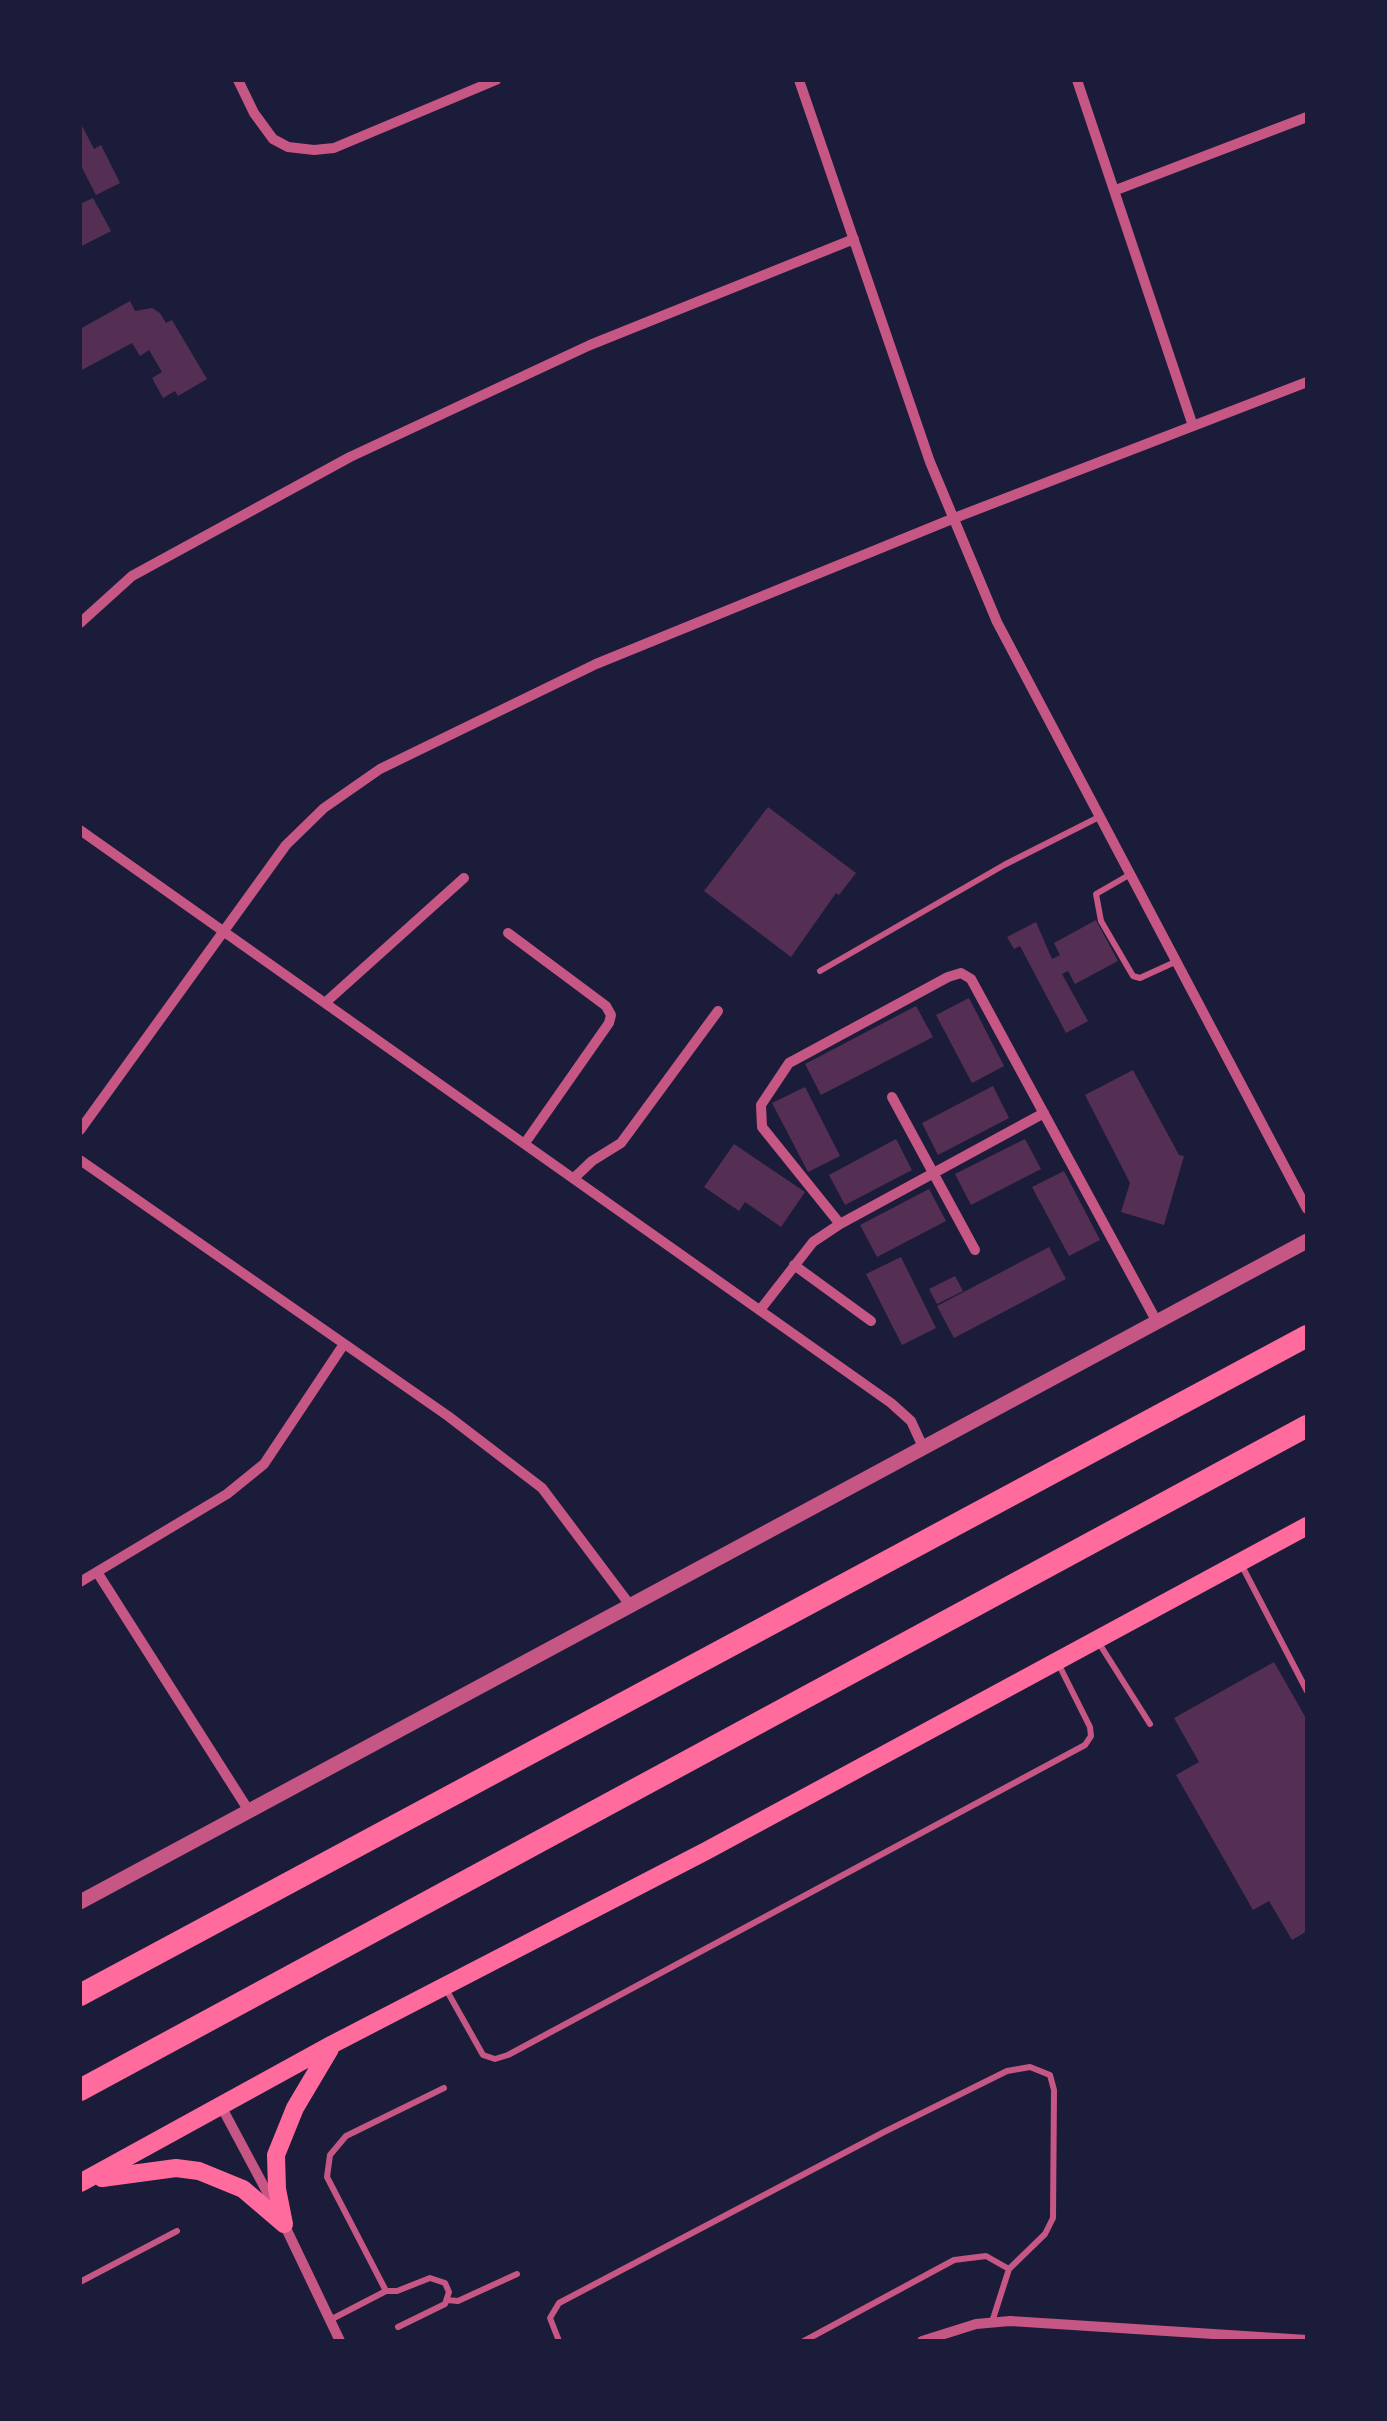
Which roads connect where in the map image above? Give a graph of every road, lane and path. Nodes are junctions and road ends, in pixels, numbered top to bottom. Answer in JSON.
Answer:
{"nodes":[{"id":1,"x":238,"y":80,"type":"edge"},
{"id":2,"x":496,"y":80,"type":"edge"},
{"id":3,"x":799,"y":80,"type":"edge"},
{"id":4,"x":1077,"y":80,"type":"edge"},
{"id":5,"x":1307,"y":116,"type":"edge"},
{"id":6,"x":1116,"y":190,"type":"junction"},
{"id":7,"x":854,"y":239,"type":"junction"},
{"id":8,"x":1307,"y":382,"type":"edge"},
{"id":9,"x":1194,"y":426,"type":"junction"},
{"id":10,"x":952,"y":520,"type":"junction"},
{"id":11,"x":80,"y":624,"type":"edge"},
{"id":12,"x":1098,"y":817,"type":"junction"},
{"id":13,"x":80,"y":830,"type":"edge"},
{"id":14,"x":1129,"y":875,"type":"junction"},
{"id":15,"x":464,"y":878,"type":"dead end"},
{"id":16,"x":225,"y":930,"type":"junction"},
{"id":17,"x":508,"y":933,"type":"dead end"},
{"id":18,"x":1175,"y":962,"type":"junction"},
{"id":19,"x":820,"y":972,"type":"dead end"},
{"id":20,"x":326,"y":1002,"type":"junction"},
{"id":21,"x":718,"y":1011,"type":"dead end"},
{"id":22,"x":892,"y":1097,"type":"dead end"},
{"id":23,"x":1044,"y":1113,"type":"junction"},
{"id":24,"x":80,"y":1130,"type":"edge"},
{"id":25,"x":525,"y":1143,"type":"junction"},
{"id":26,"x":80,"y":1160,"type":"edge"},
{"id":27,"x":934,"y":1172,"type":"junction"},
{"id":28,"x":574,"y":1178,"type":"junction"},
{"id":29,"x":1307,"y":1209,"type":"edge"},
{"id":30,"x":840,"y":1224,"type":"junction"},
{"id":31,"x":1307,"y":1241,"type":"edge"},
{"id":32,"x":975,"y":1250,"type":"dead end"},
{"id":33,"x":794,"y":1265,"type":"junction"},
{"id":34,"x":760,"y":1310,"type":"junction"},
{"id":35,"x":872,"y":1321,"type":"dead end"},
{"id":36,"x":1157,"y":1322,"type":"junction"},
{"id":37,"x":1307,"y":1336,"type":"edge"},
{"id":38,"x":344,"y":1344,"type":"junction"},
{"id":39,"x":1307,"y":1426,"type":"edge"},
{"id":40,"x":923,"y":1448,"type":"junction"},
{"id":41,"x":1307,"y":1526,"type":"edge"},
{"id":42,"x":1240,"y":1561,"type":"junction"},
{"id":43,"x":97,"y":1572,"type":"junction"},
{"id":44,"x":80,"y":1582,"type":"edge"},
{"id":45,"x":630,"y":1604,"type":"junction"},
{"id":46,"x":1097,"y":1640,"type":"junction"},
{"id":47,"x":1057,"y":1662,"type":"junction"},
{"id":48,"x":1307,"y":1691,"type":"edge"},
{"id":49,"x":1150,"y":1724,"type":"dead end"},
{"id":50,"x":250,"y":1812,"type":"junction"},
{"id":51,"x":80,"y":1902,"type":"edge"},
{"id":52,"x":444,"y":1986,"type":"junction"},
{"id":53,"x":80,"y":1995,"type":"edge"},
{"id":54,"x":333,"y":2044,"type":"junction"},
{"id":55,"x":444,"y":2088,"type":"dead end"},
{"id":56,"x":80,"y":2090,"type":"edge"},
{"id":57,"x":221,"y":2106,"type":"junction"},
{"id":58,"x":80,"y":2183,"type":"edge"},
{"id":59,"x":284,"y":2224,"type":"junction"},
{"id":60,"x":177,"y":2232,"type":"dead end"},
{"id":61,"x":1010,"y":2269,"type":"junction"},
{"id":62,"x":517,"y":2274,"type":"dead end"},
{"id":63,"x":80,"y":2282,"type":"edge"},
{"id":64,"x":386,"y":2291,"type":"junction"},
{"id":65,"x":447,"y":2300,"type":"junction"},
{"id":66,"x":330,"y":2320,"type":"junction"},
{"id":67,"x":992,"y":2322,"type":"junction"},
{"id":68,"x":398,"y":2327,"type":"dead end"},
{"id":69,"x":1307,"y":2340,"type":"edge"},
{"id":70,"x":340,"y":2341,"type":"edge"},
{"id":71,"x":559,"y":2341,"type":"edge"},
{"id":72,"x":804,"y":2341,"type":"edge"},
{"id":73,"x":922,"y":2341,"type":"edge"}],
"edges":[{"from":1,"to":2,"type":"street"},
{"from":3,"to":7,"type":"street"},
{"from":4,"to":6,"type":"street"},
{"from":5,"to":6,"type":"street"},
{"from":6,"to":9,"type":"street"},
{"from":7,"to":10,"type":"street"},
{"from":7,"to":11,"type":"street"},
{"from":8,"to":9,"type":"street"},
{"from":9,"to":10,"type":"street"},
{"from":10,"to":12,"type":"street"},
{"from":10,"to":16,"type":"street"},
{"from":12,"to":14,"type":"street"},
{"from":12,"to":19,"type":"lane"},
{"from":13,"to":16,"type":"street"},
{"from":14,"to":18,"type":"street"},
{"from":14,"to":18,"type":"lane"},
{"from":15,"to":20,"type":"street"},
{"from":16,"to":20,"type":"street"},
{"from":16,"to":24,"type":"street"},
{"from":17,"to":25,"type":"street"},
{"from":18,"to":29,"type":"street"},
{"from":20,"to":25,"type":"street"},
{"from":21,"to":28,"type":"street"},
{"from":22,"to":27,"type":"street"},
{"from":23,"to":27,"type":"street"},
{"from":23,"to":30,"type":"street"},
{"from":23,"to":36,"type":"street"},
{"from":25,"to":28,"type":"street"},
{"from":26,"to":38,"type":"street"},
{"from":27,"to":30,"type":"street"},
{"from":27,"to":32,"type":"street"},
{"from":28,"to":34,"type":"street"},
{"from":30,"to":33,"type":"street"},
{"from":31,"to":36,"type":"street"},
{"from":33,"to":34,"type":"street"},
{"from":33,"to":35,"type":"street"},
{"from":34,"to":40,"type":"street"},
{"from":36,"to":40,"type":"street"},
{"from":37,"to":53,"type":"highway"},
{"from":38,"to":43,"type":"street"},
{"from":38,"to":45,"type":"street"},
{"from":39,"to":56,"type":"highway"},
{"from":40,"to":45,"type":"street"},
{"from":41,"to":42,"type":"main road"},
{"from":42,"to":46,"type":"main road"},
{"from":42,"to":48,"type":"lane"},
{"from":43,"to":44,"type":"street"},
{"from":43,"to":50,"type":"street"},
{"from":45,"to":50,"type":"street"},
{"from":46,"to":47,"type":"main road"},
{"from":46,"to":49,"type":"lane"},
{"from":47,"to":52,"type":"main road"},
{"from":47,"to":52,"type":"lane"},
{"from":50,"to":51,"type":"street"},
{"from":52,"to":54,"type":"main road"},
{"from":54,"to":57,"type":"main road"},
{"from":54,"to":59,"type":"main road"},
{"from":55,"to":64,"type":"lane"},
{"from":57,"to":58,"type":"main road"},
{"from":57,"to":59,"type":"street"},
{"from":58,"to":59,"type":"main road"},
{"from":59,"to":66,"type":"street"},
{"from":60,"to":63,"type":"lane"},
{"from":61,"to":67,"type":"lane"},
{"from":61,"to":71,"type":"lane"},
{"from":61,"to":72,"type":"lane"},
{"from":62,"to":65,"type":"lane"},
{"from":64,"to":65,"type":"lane"},
{"from":64,"to":66,"type":"lane"},
{"from":65,"to":68,"type":"lane"},
{"from":66,"to":70,"type":"street"},
{"from":67,"to":69,"type":"street"},
{"from":67,"to":73,"type":"street"}]}
